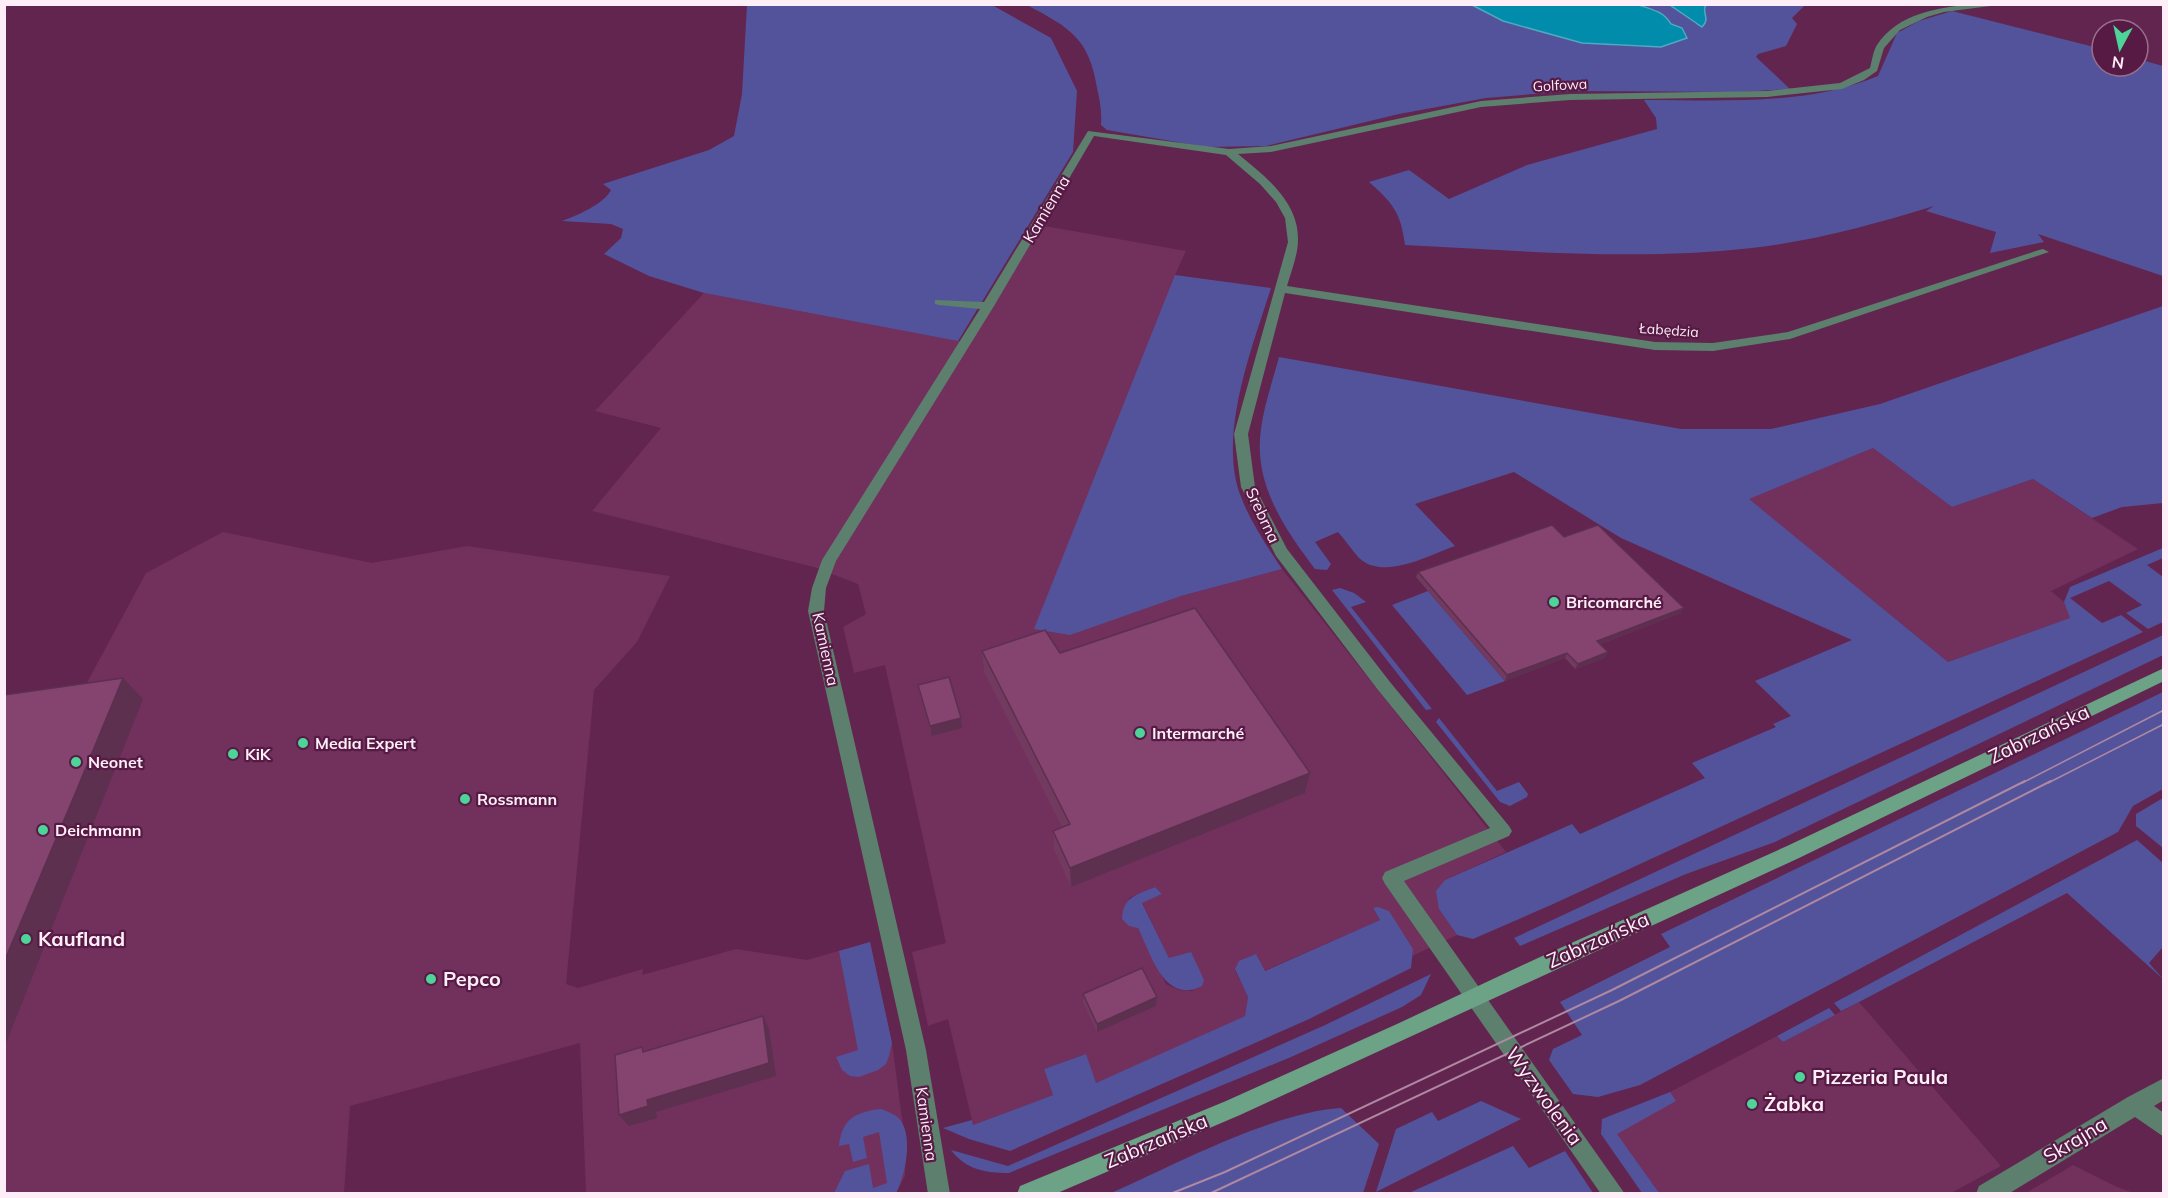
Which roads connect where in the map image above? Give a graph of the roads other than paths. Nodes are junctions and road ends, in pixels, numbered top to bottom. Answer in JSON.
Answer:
{"nodes":[{"id":1,"x":2002,"y":4,"type":"edge"},
{"id":2,"x":1091,"y":133,"type":"joint"},
{"id":3,"x":1229,"y":152,"type":"junction"},
{"id":4,"x":2043,"y":252,"type":"dead end"},
{"id":5,"x":1281,"y":289,"type":"junction"},
{"id":6,"x":939,"y":302,"type":"dead end"},
{"id":7,"x":988,"y":306,"type":"junction"},
{"id":8,"x":2163,"y":674,"type":"edge"},
{"id":9,"x":1503,"y":831,"type":"joint"},
{"id":10,"x":1475,"y":997,"type":"junction"},
{"id":11,"x":2163,"y":1088,"type":"edge"},
{"id":12,"x":2135,"y":1104,"type":"junction"},
{"id":13,"x":2163,"y":1127,"type":"edge"},
{"id":14,"x":939,"y":1194,"type":"edge"},
{"id":15,"x":1028,"y":1194,"type":"edge"},
{"id":16,"x":1614,"y":1194,"type":"edge"},
{"id":17,"x":1987,"y":1194,"type":"edge"}],
"edges":[{"from":1,"to":3,"type":"street","name":"Golfowa"},
{"from":2,"to":3,"type":"street","name":"Golfowa"},
{"from":2,"to":7,"type":"street","name":"Kamienna"},
{"from":3,"to":5,"type":"street","name":"Srebrna"},
{"from":4,"to":5,"type":"street","name":"Łabędzia"},
{"from":5,"to":9,"type":"street","name":"Srebrna"},
{"from":6,"to":7,"type":"street"},
{"from":7,"to":14,"type":"street","name":"Kamienna"},
{"from":8,"to":10,"type":"main road","name":"Zabrzańska"},
{"from":9,"to":10,"type":"street","name":"Wyzwolenia"},
{"from":10,"to":15,"type":"main road","name":"Zabrzańska"},
{"from":10,"to":16,"type":"street","name":"Wyzwolenia"},
{"from":11,"to":12,"type":"street","name":"Skrajna"},
{"from":12,"to":13,"type":"street"},
{"from":12,"to":17,"type":"street","name":"Skrajna"}]}
